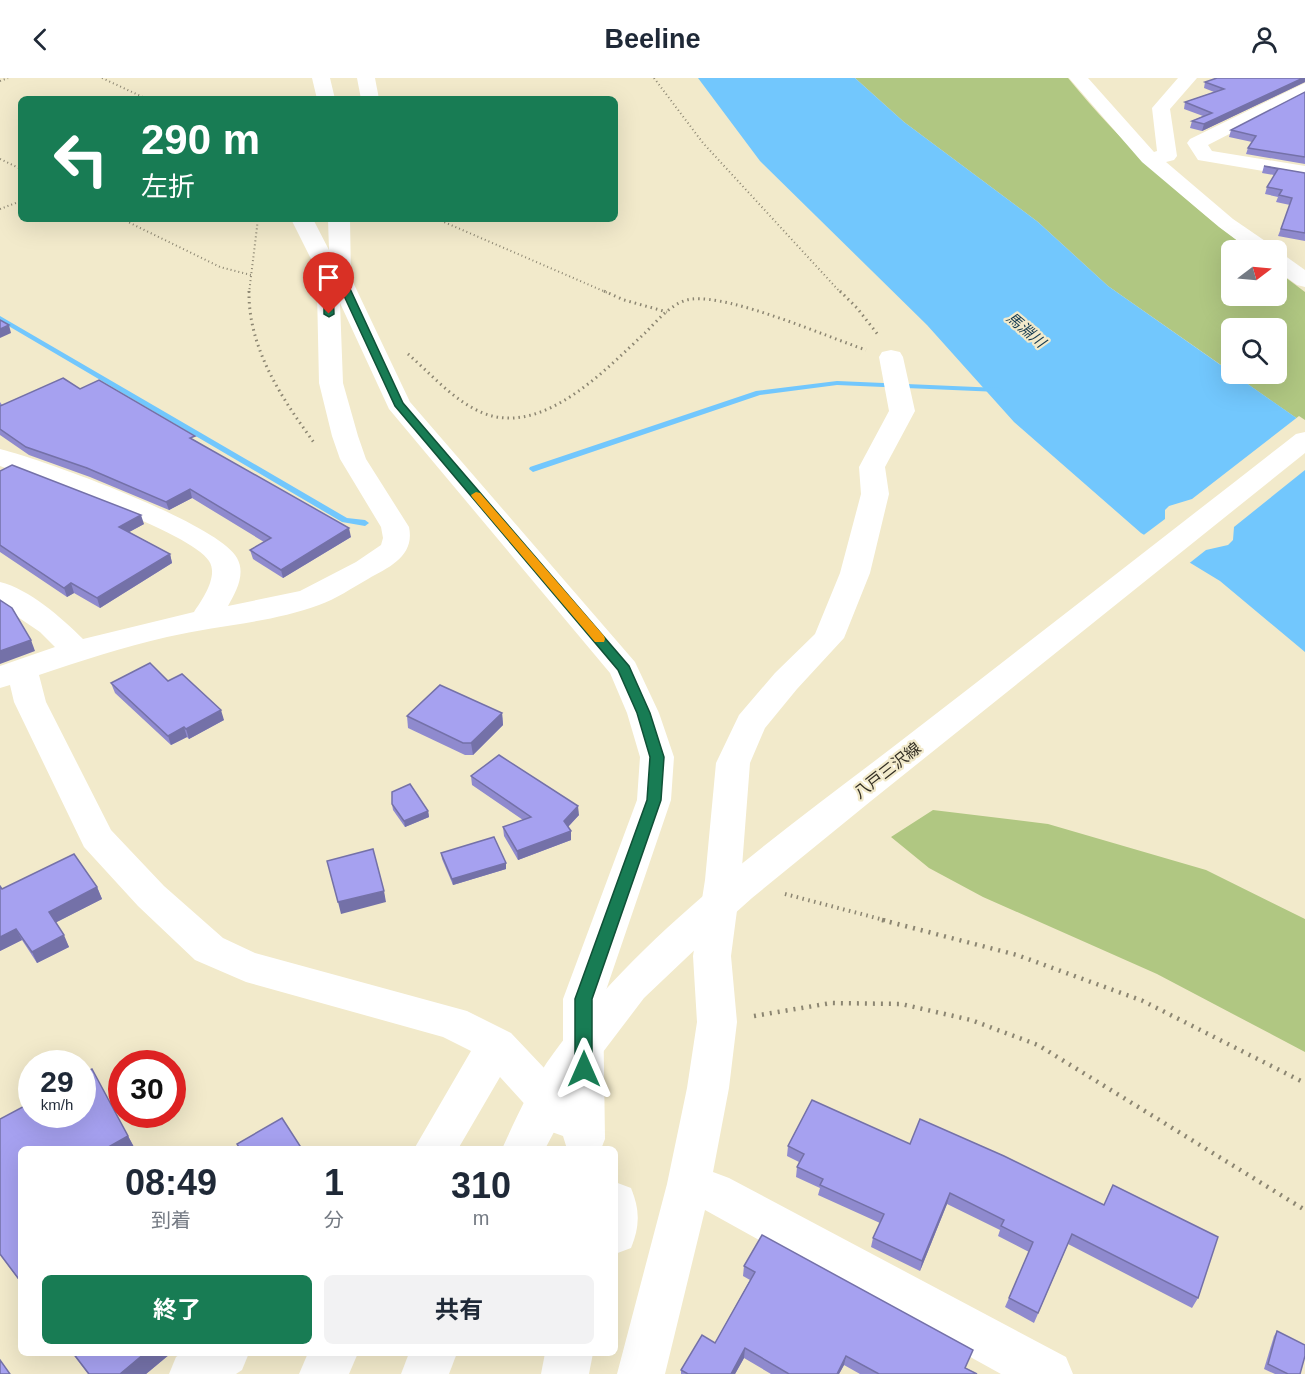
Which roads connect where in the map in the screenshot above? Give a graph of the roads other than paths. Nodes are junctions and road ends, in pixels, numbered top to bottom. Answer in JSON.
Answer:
{"nodes":[{"id":1,"x":321,"y":78,"type":"edge"},
{"id":2,"x":366,"y":78,"type":"edge"},
{"id":3,"x":1077,"y":78,"type":"edge"},
{"id":4,"x":1188,"y":78,"type":"edge"},
{"id":5,"x":1305,"y":88,"type":"edge"},
{"id":6,"x":326,"y":96,"type":"edge"},
{"id":7,"x":369,"y":96,"type":"edge"},
{"id":8,"x":1149,"y":158,"type":"junction"},
{"id":9,"x":1305,"y":172,"type":"edge"},
{"id":10,"x":304,"y":222,"type":"edge"},
{"id":11,"x":339,"y":222,"type":"edge"},
{"id":12,"x":1249,"y":240,"type":"edge"},
{"id":13,"x":1287,"y":261,"type":"edge"},
{"id":14,"x":1305,"y":262,"type":"edge"},
{"id":15,"x":1287,"y":268,"type":"edge"},
{"id":16,"x":340,"y":278,"type":"junction"},
{"id":17,"x":1305,"y":280,"type":"edge"},
{"id":18,"x":891,"y":357,"type":"road end"},
{"id":19,"x":1305,"y":440,"type":"edge"},
{"id":20,"x":0,"y":457,"type":"edge"},
{"id":21,"x":0,"y":591,"type":"edge"},
{"id":22,"x":206,"y":620,"type":"junction"},
{"id":23,"x":77,"y":651,"type":"junction"},
{"id":24,"x":11,"y":674,"type":"edge"},
{"id":25,"x":497,"y":1045,"type":"junction"},
{"id":26,"x":587,"y":1144,"type":"edge"},
{"id":27,"x":437,"y":1146,"type":"edge"},
{"id":28,"x":525,"y":1146,"type":"edge"},
{"id":29,"x":688,"y":1184,"type":"junction"},
{"id":30,"x":220,"y":1356,"type":"edge"},
{"id":31,"x":332,"y":1356,"type":"edge"},
{"id":32,"x":432,"y":1356,"type":"edge"},
{"id":33,"x":568,"y":1356,"type":"edge"},
{"id":34,"x":193,"y":1374,"type":"edge"},
{"id":35,"x":323,"y":1374,"type":"edge"},
{"id":36,"x":425,"y":1374,"type":"edge"},
{"id":37,"x":565,"y":1374,"type":"edge"},
{"id":38,"x":641,"y":1374,"type":"edge"},
{"id":39,"x":1049,"y":1374,"type":"edge"}],
"edges":[{"from":1,"to":6,"type":"street"},
{"from":2,"to":7,"type":"street"},
{"from":3,"to":8,"type":"street"},
{"from":4,"to":8,"type":"street"},
{"from":5,"to":9,"type":"street"},
{"from":8,"to":12,"type":"street"},
{"from":10,"to":16,"type":"street"},
{"from":11,"to":16,"type":"street"},
{"from":13,"to":14,"type":"street"},
{"from":15,"to":17,"type":"street"},
{"from":16,"to":22,"type":"street"},
{"from":16,"to":26,"type":"street"},
{"from":18,"to":29,"type":"street"},
{"from":19,"to":28,"type":"street","name":"八戸三沢線"},
{"from":20,"to":22,"type":"street"},
{"from":21,"to":23,"type":"street"},
{"from":22,"to":23,"type":"street"},
{"from":23,"to":24,"type":"street"},
{"from":24,"to":25,"type":"street"},
{"from":25,"to":26,"type":"street"},
{"from":25,"to":27,"type":"street"},
{"from":29,"to":38,"type":"street"},
{"from":29,"to":39,"type":"street"},
{"from":30,"to":34,"type":"street"},
{"from":31,"to":35,"type":"street"},
{"from":32,"to":36,"type":"street"},
{"from":33,"to":37,"type":"street"}]}
